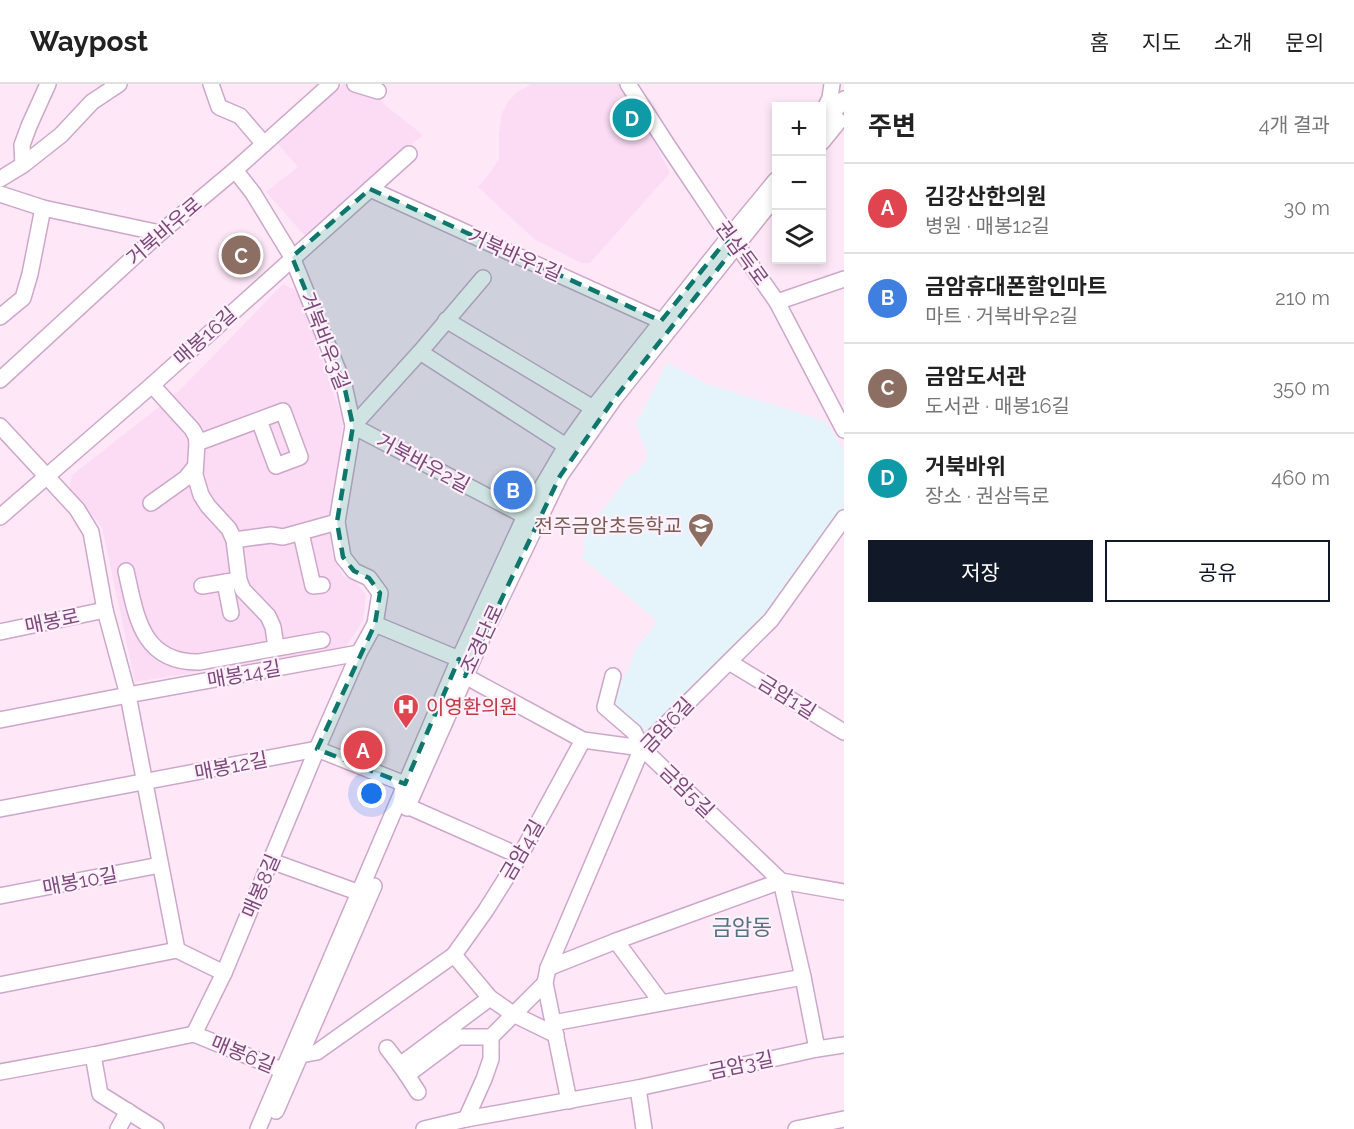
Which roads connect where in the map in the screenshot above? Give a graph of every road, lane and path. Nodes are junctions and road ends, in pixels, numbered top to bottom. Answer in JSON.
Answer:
{"nodes":[{"id":1,"x":119,"y":84,"type":"edge"},
{"id":2,"x":211,"y":84,"type":"edge"},
{"id":3,"x":331,"y":84,"type":"edge"},
{"id":4,"x":355,"y":84,"type":"edge"},
{"id":5,"x":628,"y":84,"type":"edge"},
{"id":6,"x":832,"y":84,"type":"edge"},
{"id":7,"x":45,"y":85,"type":"edge"},
{"id":8,"x":378,"y":91,"type":"dead end"},
{"id":9,"x":844,"y":99,"type":"edge"},
{"id":10,"x":826,"y":106,"type":"edge"},
{"id":11,"x":844,"y":115,"type":"edge"},
{"id":12,"x":826,"y":128,"type":"edge"},
{"id":13,"x":826,"y":129,"type":"edge"},
{"id":14,"x":826,"y":131,"type":"edge"},
{"id":15,"x":844,"y":134,"type":"edge"},
{"id":16,"x":264,"y":144,"type":"junction"},
{"id":17,"x":409,"y":153,"type":"dead end"},
{"id":18,"x":22,"y":165,"type":"junction"},
{"id":19,"x":236,"y":170,"type":"junction"},
{"id":20,"x":0,"y":179,"type":"edge"},
{"id":21,"x":772,"y":187,"type":"edge"},
{"id":22,"x":370,"y":189,"type":"junction"},
{"id":23,"x":0,"y":194,"type":"edge"},
{"id":24,"x":772,"y":201,"type":"edge"},
{"id":25,"x":43,"y":207,"type":"junction"},
{"id":26,"x":160,"y":233,"type":"junction"},
{"id":27,"x":733,"y":241,"type":"junction"},
{"id":28,"x":292,"y":257,"type":"junction"},
{"id":29,"x":483,"y":278,"type":"dead end"},
{"id":30,"x":844,"y":279,"type":"edge"},
{"id":31,"x":777,"y":302,"type":"junction"},
{"id":32,"x":0,"y":317,"type":"edge"},
{"id":33,"x":446,"y":321,"type":"junction"},
{"id":34,"x":661,"y":321,"type":"junction"},
{"id":35,"x":420,"y":351,"type":"junction"},
{"id":36,"x":0,"y":380,"type":"edge"},
{"id":37,"x":152,"y":385,"type":"junction"},
{"id":38,"x":593,"y":408,"type":"junction"},
{"id":39,"x":258,"y":420,"type":"dead end"},
{"id":40,"x":0,"y":426,"type":"edge"},
{"id":41,"x":353,"y":426,"type":"junction"},
{"id":42,"x":844,"y":430,"type":"edge"},
{"id":43,"x":197,"y":443,"type":"junction"},
{"id":44,"x":566,"y":446,"type":"junction"},
{"id":45,"x":195,"y":467,"type":"junction"},
{"id":46,"x":48,"y":476,"type":"junction"},
{"id":47,"x":151,"y":503,"type":"dead end"},
{"id":48,"x":525,"y":516,"type":"junction"},
{"id":49,"x":0,"y":517,"type":"edge"},
{"id":50,"x":844,"y":518,"type":"edge"},
{"id":51,"x":337,"y":522,"type":"junction"},
{"id":52,"x":301,"y":533,"type":"junction"},
{"id":53,"x":234,"y":540,"type":"junction"},
{"id":54,"x":126,"y":571,"type":"dead end"},
{"id":55,"x":232,"y":581,"type":"junction"},
{"id":56,"x":322,"y":585,"type":"dead end"},
{"id":57,"x":202,"y":586,"type":"dead end"},
{"id":58,"x":226,"y":609,"type":"dead end"},
{"id":59,"x":105,"y":610,"type":"junction"},
{"id":60,"x":375,"y":624,"type":"junction"},
{"id":61,"x":0,"y":633,"type":"edge"},
{"id":62,"x":322,"y":640,"type":"dead end"},
{"id":63,"x":276,"y":647,"type":"junction"},
{"id":64,"x":359,"y":653,"type":"junction"},
{"id":65,"x":459,"y":659,"type":"junction"},
{"id":66,"x":729,"y":662,"type":"junction"},
{"id":67,"x":465,"y":676,"type":"junction"},
{"id":68,"x":613,"y":676,"type":"dead end"},
{"id":69,"x":128,"y":694,"type":"junction"},
{"id":70,"x":0,"y":720,"type":"edge"},
{"id":71,"x":844,"y":732,"type":"edge"},
{"id":72,"x":583,"y":740,"type":"junction"},
{"id":73,"x":642,"y":748,"type":"junction"},
{"id":74,"x":317,"y":749,"type":"junction"},
{"id":75,"x":145,"y":782,"type":"junction"},
{"id":76,"x":405,"y":784,"type":"junction"},
{"id":77,"x":407,"y":806,"type":"junction"},
{"id":78,"x":0,"y":809,"type":"edge"},
{"id":79,"x":520,"y":856,"type":"junction"},
{"id":80,"x":271,"y":861,"type":"junction"},
{"id":81,"x":160,"y":865,"type":"junction"},
{"id":82,"x":781,"y":881,"type":"junction"},
{"id":83,"x":844,"y":892,"type":"edge"},
{"id":84,"x":360,"y":893,"type":"junction"},
{"id":85,"x":0,"y":896,"type":"edge"},
{"id":86,"x":616,"y":941,"type":"junction"},
{"id":87,"x":177,"y":950,"type":"junction"},
{"id":88,"x":454,"y":955,"type":"junction"},
{"id":89,"x":224,"y":973,"type":"junction"},
{"id":90,"x":546,"y":976,"type":"junction"},
{"id":91,"x":803,"y":977,"type":"junction"},
{"id":92,"x":0,"y":985,"type":"edge"},
{"id":93,"x":490,"y":998,"type":"junction"},
{"id":94,"x":662,"y":1002,"type":"junction"},
{"id":95,"x":513,"y":1014,"type":"junction"},
{"id":96,"x":554,"y":1029,"type":"junction"},
{"id":97,"x":194,"y":1034,"type":"junction"},
{"id":98,"x":491,"y":1037,"type":"junction"},
{"id":99,"x":844,"y":1045,"type":"edge"},
{"id":100,"x":387,"y":1048,"type":"dead end"},
{"id":101,"x":817,"y":1049,"type":"junction"},
{"id":102,"x":93,"y":1055,"type":"junction"},
{"id":103,"x":301,"y":1055,"type":"junction"},
{"id":104,"x":403,"y":1070,"type":"junction"},
{"id":105,"x":0,"y":1072,"type":"edge"},
{"id":106,"x":287,"y":1072,"type":"junction"},
{"id":107,"x":638,"y":1088,"type":"junction"},
{"id":108,"x":418,"y":1092,"type":"dead end"},
{"id":109,"x":568,"y":1101,"type":"junction"},
{"id":110,"x":128,"y":1111,"type":"junction"},
{"id":111,"x":466,"y":1119,"type":"junction"},
{"id":112,"x":844,"y":1119,"type":"edge"},
{"id":113,"x":440,"y":1127,"type":"edge"},
{"id":114,"x":118,"y":1129,"type":"edge"},
{"id":115,"x":156,"y":1129,"type":"edge"},
{"id":116,"x":258,"y":1129,"type":"edge"},
{"id":117,"x":268,"y":1129,"type":"edge"},
{"id":118,"x":424,"y":1129,"type":"edge"},
{"id":119,"x":644,"y":1129,"type":"edge"},
{"id":120,"x":796,"y":1129,"type":"edge"}],
"edges":[{"from":1,"to":18,"type":"street"},
{"from":2,"to":16,"type":"street"},
{"from":3,"to":16,"type":"street","name":"거북바우로"},
{"from":4,"to":8,"type":"street"},
{"from":5,"to":27,"type":"street","name":"권삼득로"},
{"from":6,"to":10,"type":"street"},
{"from":7,"to":18,"type":"street"},
{"from":9,"to":12,"type":"street"},
{"from":11,"to":13,"type":"street"},
{"from":14,"to":15,"type":"street"},
{"from":16,"to":19,"type":"street","name":"거북바우로"},
{"from":17,"to":22,"type":"street","name":"매봉16길"},
{"from":18,"to":20,"type":"street"},
{"from":19,"to":26,"type":"street","name":"거북바우로"},
{"from":19,"to":28,"type":"street","name":"거북바우3길"},
{"from":21,"to":27,"type":"street","name":"조경단로"},
{"from":22,"to":28,"type":"street","name":"매봉16길"},
{"from":22,"to":34,"type":"street","name":"거북바우1길"},
{"from":23,"to":25,"type":"street"},
{"from":24,"to":27,"type":"street","name":"조경단로"},
{"from":25,"to":26,"type":"street"},
{"from":25,"to":32,"type":"street"},
{"from":26,"to":36,"type":"street","name":"거북바우로"},
{"from":27,"to":31,"type":"street","name":"권삼득로"},
{"from":27,"to":34,"type":"street","name":"조경단로"},
{"from":27,"to":67,"type":"street","name":"조경단로"},
{"from":28,"to":37,"type":"street","name":"매봉16길"},
{"from":28,"to":41,"type":"street","name":"거북바우3길"},
{"from":29,"to":33,"type":"street","name":"거북바우3길"},
{"from":30,"to":31,"type":"street"},
{"from":31,"to":42,"type":"street","name":"권삼득로"},
{"from":33,"to":35,"type":"street","name":"거북바우3길"},
{"from":33,"to":38,"type":"street"},
{"from":34,"to":38,"type":"street","name":"조경단로"},
{"from":35,"to":41,"type":"street","name":"거북바우3길"},
{"from":35,"to":44,"type":"street"},
{"from":37,"to":43,"type":"street"},
{"from":37,"to":46,"type":"street","name":"매봉16길"},
{"from":38,"to":44,"type":"street","name":"조경단로"},
{"from":39,"to":43,"type":"street"},
{"from":40,"to":46,"type":"street"},
{"from":41,"to":48,"type":"street","name":"거북바우2길"},
{"from":41,"to":51,"type":"street","name":"거북바우3길"},
{"from":43,"to":45,"type":"street"},
{"from":44,"to":48,"type":"street","name":"조경단로"},
{"from":45,"to":47,"type":"street"},
{"from":45,"to":53,"type":"street"},
{"from":46,"to":49,"type":"street","name":"매봉16길"},
{"from":46,"to":59,"type":"street"},
{"from":48,"to":65,"type":"street","name":"조경단로"},
{"from":50,"to":66,"type":"street","name":"금암6길"},
{"from":51,"to":52,"type":"street"},
{"from":51,"to":60,"type":"street","name":"거북바우3길"},
{"from":52,"to":53,"type":"street"},
{"from":52,"to":56,"type":"street"},
{"from":53,"to":55,"type":"street"},
{"from":54,"to":63,"type":"street"},
{"from":55,"to":57,"type":"street"},
{"from":55,"to":58,"type":"street"},
{"from":55,"to":63,"type":"street"},
{"from":59,"to":61,"type":"street","name":"매봉로"},
{"from":59,"to":69,"type":"street"},
{"from":60,"to":64,"type":"street"},
{"from":60,"to":65,"type":"street"},
{"from":62,"to":63,"type":"street"},
{"from":64,"to":69,"type":"street","name":"매봉14길"},
{"from":64,"to":74,"type":"street"},
{"from":65,"to":67,"type":"street"},
{"from":65,"to":76,"type":"street","name":"조경단로"},
{"from":66,"to":71,"type":"street","name":"금암1길"},
{"from":66,"to":73,"type":"street","name":"금암6길"},
{"from":67,"to":72,"type":"street"},
{"from":67,"to":77,"type":"street","name":"조경단로"},
{"from":68,"to":73,"type":"street","name":"금암5길"},
{"from":69,"to":70,"type":"street","name":"매봉14길"},
{"from":69,"to":75,"type":"street"},
{"from":72,"to":73,"type":"street"},
{"from":72,"to":79,"type":"street","name":"금암4길"},
{"from":73,"to":82,"type":"street","name":"금암5길"},
{"from":73,"to":90,"type":"street","name":"금암6길"},
{"from":74,"to":75,"type":"street","name":"매봉12길"},
{"from":74,"to":76,"type":"street"},
{"from":74,"to":80,"type":"street","name":"매봉8길"},
{"from":75,"to":78,"type":"street","name":"매봉12길"},
{"from":75,"to":81,"type":"street"},
{"from":76,"to":84,"type":"street","name":"조경단로"},
{"from":77,"to":79,"type":"street"},
{"from":77,"to":103,"type":"street","name":"조경단로"},
{"from":79,"to":88,"type":"street","name":"금암4길"},
{"from":80,"to":84,"type":"street"},
{"from":80,"to":89,"type":"street","name":"매봉8길"},
{"from":81,"to":85,"type":"street","name":"매봉10길"},
{"from":81,"to":87,"type":"street"},
{"from":82,"to":83,"type":"street"},
{"from":82,"to":86,"type":"street"},
{"from":82,"to":91,"type":"street"},
{"from":84,"to":106,"type":"street","name":"조경단로"},
{"from":86,"to":90,"type":"street"},
{"from":86,"to":94,"type":"street"},
{"from":87,"to":89,"type":"street"},
{"from":87,"to":92,"type":"street"},
{"from":88,"to":93,"type":"street"},
{"from":88,"to":103,"type":"street","name":"금암4길"},
{"from":89,"to":97,"type":"street","name":"매봉6길"},
{"from":90,"to":95,"type":"street"},
{"from":90,"to":96,"type":"street"},
{"from":91,"to":94,"type":"street"},
{"from":91,"to":101,"type":"street"},
{"from":93,"to":95,"type":"street"},
{"from":93,"to":104,"type":"street"},
{"from":94,"to":96,"type":"street"},
{"from":95,"to":96,"type":"street"},
{"from":95,"to":98,"type":"street"},
{"from":96,"to":109,"type":"street"},
{"from":97,"to":102,"type":"street","name":"매봉6길"},
{"from":97,"to":106,"type":"street","name":"매봉6길"},
{"from":98,"to":104,"type":"street"},
{"from":98,"to":111,"type":"street"},
{"from":99,"to":101,"type":"street","name":"금암3길"},
{"from":100,"to":104,"type":"street"},
{"from":101,"to":107,"type":"street","name":"금암3길"},
{"from":102,"to":105,"type":"street","name":"매봉6길"},
{"from":102,"to":110,"type":"street"},
{"from":103,"to":106,"type":"street","name":"조경단로"},
{"from":104,"to":108,"type":"street"},
{"from":106,"to":116,"type":"street","name":"조경단로"},
{"from":106,"to":117,"type":"street","name":"조경단로"},
{"from":107,"to":109,"type":"street","name":"금암3길"},
{"from":107,"to":119,"type":"street"},
{"from":109,"to":111,"type":"street","name":"금암3길"},
{"from":110,"to":114,"type":"street"},
{"from":110,"to":115,"type":"street"},
{"from":111,"to":113,"type":"street","name":"금암3길"},
{"from":112,"to":120,"type":"street"},
{"from":113,"to":118,"type":"street","name":"금암3길"}]}
